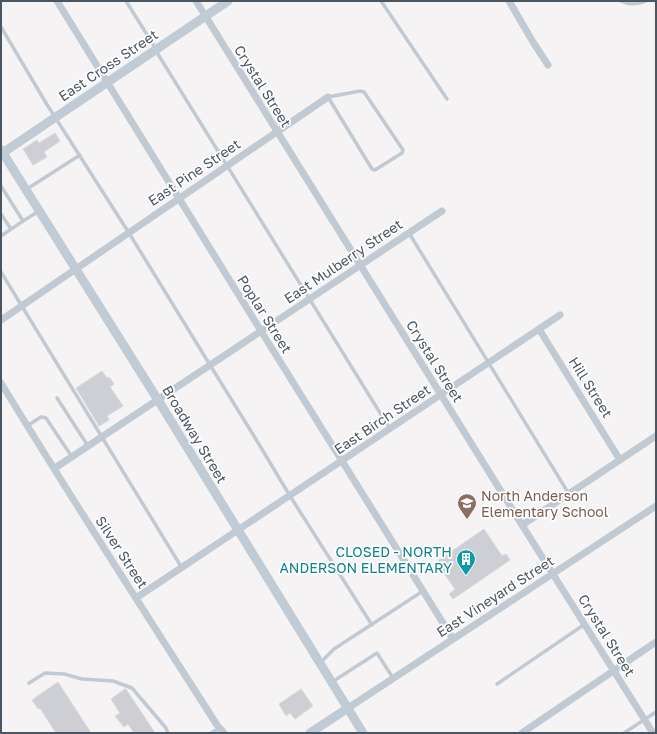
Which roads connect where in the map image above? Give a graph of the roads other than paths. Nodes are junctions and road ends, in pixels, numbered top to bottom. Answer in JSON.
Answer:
{"nodes":[{"id":1,"x":56,"y":1,"type":"edge"},
{"id":2,"x":126,"y":1,"type":"edge"},
{"id":3,"x":196,"y":1,"type":"edge"},
{"id":4,"x":228,"y":1,"type":"edge"},
{"id":5,"x":381,"y":1,"type":"edge"},
{"id":6,"x":509,"y":1,"type":"edge"},
{"id":7,"x":621,"y":1,"type":"edge"},
{"id":8,"x":646,"y":1,"type":"edge"},
{"id":9,"x":205,"y":16,"type":"junction"},
{"id":10,"x":1,"y":27,"type":"edge"},
{"id":11,"x":156,"y":50,"type":"junction"},
{"id":12,"x":548,"y":65,"type":"dead end"},
{"id":13,"x":107,"y":82,"type":"junction"},
{"id":14,"x":328,"y":97,"type":"junction"},
{"id":15,"x":447,"y":99,"type":"dead end"},
{"id":16,"x":56,"y":117,"type":"junction"},
{"id":17,"x":277,"y":132,"type":"junction"},
{"id":18,"x":2,"y":152,"type":"edge"},
{"id":19,"x":80,"y":155,"type":"junction"},
{"id":20,"x":227,"y":166,"type":"junction"},
{"id":21,"x":1,"y":186,"type":"edge"},
{"id":22,"x":26,"y":190,"type":"junction"},
{"id":23,"x":178,"y":199,"type":"junction"},
{"id":24,"x":39,"y":211,"type":"junction"},
{"id":25,"x":442,"y":211,"type":"dead end"},
{"id":26,"x":1,"y":214,"type":"edge"},
{"id":27,"x":23,"y":221,"type":"junction"},
{"id":28,"x":11,"y":229,"type":"junction"},
{"id":29,"x":129,"y":232,"type":"junction"},
{"id":30,"x":409,"y":233,"type":"junction"},
{"id":31,"x":1,"y":236,"type":"edge"},
{"id":32,"x":360,"y":266,"type":"junction"},
{"id":33,"x":75,"y":269,"type":"junction"},
{"id":34,"x":1,"y":272,"type":"edge"},
{"id":35,"x":309,"y":299,"type":"junction"},
{"id":36,"x":21,"y":306,"type":"junction"},
{"id":37,"x":560,"y":315,"type":"dead end"},
{"id":38,"x":1,"y":320,"type":"edge"},
{"id":39,"x":538,"y":329,"type":"junction"},
{"id":40,"x":261,"y":331,"type":"junction"},
{"id":41,"x":489,"y":362,"type":"junction"},
{"id":42,"x":210,"y":365,"type":"junction"},
{"id":43,"x":1,"y":383,"type":"edge"},
{"id":44,"x":441,"y":395,"type":"junction"},
{"id":45,"x":57,"y":398,"type":"dead end"},
{"id":46,"x":158,"y":400,"type":"junction"},
{"id":47,"x":28,"y":426,"type":"junction"},
{"id":48,"x":390,"y":429,"type":"junction"},
{"id":49,"x":102,"y":436,"type":"junction"},
{"id":50,"x":656,"y":436,"type":"edge"},
{"id":51,"x":88,"y":446,"type":"junction"},
{"id":52,"x":72,"y":457,"type":"junction"},
{"id":53,"x":620,"y":460,"type":"junction"},
{"id":54,"x":342,"y":461,"type":"junction"},
{"id":55,"x":54,"y":468,"type":"junction"},
{"id":56,"x":569,"y":494,"type":"junction"},
{"id":57,"x":290,"y":496,"type":"junction"},
{"id":58,"x":656,"y":506,"type":"edge"},
{"id":59,"x":522,"y":525,"type":"junction"},
{"id":60,"x":238,"y":531,"type":"junction"},
{"id":61,"x":182,"y":568,"type":"junction"},
{"id":62,"x":553,"y":574,"type":"junction"},
{"id":63,"x":423,"y":591,"type":"junction"},
{"id":64,"x":136,"y":598,"type":"junction"},
{"id":65,"x":585,"y":624,"type":"junction"},
{"id":66,"x":372,"y":625,"type":"junction"},
{"id":67,"x":453,"y":639,"type":"junction"},
{"id":68,"x":656,"y":642,"type":"edge"},
{"id":69,"x":320,"y":662,"type":"junction"},
{"id":70,"x":615,"y":670,"type":"junction"},
{"id":71,"x":393,"y":678,"type":"junction"},
{"id":72,"x":332,"y":682,"type":"junction"},
{"id":73,"x":29,"y":683,"type":"dead end"},
{"id":74,"x":497,"y":684,"type":"dead end"},
{"id":75,"x":348,"y":708,"type":"junction"},
{"id":76,"x":656,"y":712,"type":"edge"},
{"id":77,"x":645,"y":719,"type":"junction"},
{"id":78,"x":222,"y":730,"type":"edge"},
{"id":79,"x":315,"y":732,"type":"edge"},
{"id":80,"x":362,"y":732,"type":"edge"},
{"id":81,"x":168,"y":733,"type":"edge"},
{"id":82,"x":211,"y":733,"type":"edge"},
{"id":83,"x":522,"y":733,"type":"edge"},
{"id":84,"x":624,"y":733,"type":"edge"},
{"id":85,"x":653,"y":733,"type":"edge"}],
"edges":[{"from":1,"to":13,"type":"street","name":"Poplar Street"},
{"from":2,"to":11,"type":"lane"},
{"from":3,"to":9,"type":"street","name":"Crystal Street"},
{"from":4,"to":9,"type":"main road","name":"East Cross Street"},
{"from":5,"to":15,"type":"lane"},
{"from":6,"to":12,"type":"street"},
{"from":7,"to":8,"type":"lane"},
{"from":9,"to":11,"type":"main road","name":"East Cross Street"},
{"from":9,"to":17,"type":"street","name":"Crystal Street"},
{"from":10,"to":16,"type":"lane"},
{"from":11,"to":13,"type":"main road","name":"East Cross Street"},
{"from":11,"to":20,"type":"lane"},
{"from":13,"to":16,"type":"main road","name":"East Cross Street"},
{"from":13,"to":23,"type":"street","name":"Poplar Street"},
{"from":14,"to":14,"type":"lane"},
{"from":14,"to":17,"type":"street","name":"East Pine Street"},
{"from":16,"to":18,"type":"main road","name":"East Cross Street"},
{"from":16,"to":19,"type":"lane"},
{"from":17,"to":20,"type":"street","name":"East Pine Street"},
{"from":17,"to":32,"type":"street","name":"Crystal Street"},
{"from":18,"to":22,"type":"main road","name":"Broadway Street"},
{"from":19,"to":22,"type":"lane"},
{"from":19,"to":29,"type":"lane"},
{"from":20,"to":23,"type":"street","name":"East Pine Street"},
{"from":20,"to":35,"type":"lane"},
{"from":21,"to":27,"type":"lane"},
{"from":22,"to":24,"type":"main road","name":"Broadway Street"},
{"from":23,"to":29,"type":"street","name":"East Pine Street"},
{"from":23,"to":40,"type":"street","name":"Poplar Street"},
{"from":24,"to":27,"type":"lane"},
{"from":24,"to":33,"type":"main road","name":"Broadway Street"},
{"from":25,"to":30,"type":"street","name":"East Mulberry Street"},
{"from":26,"to":28,"type":"lane"},
{"from":27,"to":28,"type":"lane"},
{"from":28,"to":31,"type":"lane"},
{"from":29,"to":33,"type":"street","name":"East Pine Street"},
{"from":29,"to":42,"type":"lane"},
{"from":30,"to":32,"type":"street","name":"East Mulberry Street"},
{"from":30,"to":41,"type":"lane"},
{"from":32,"to":35,"type":"street","name":"East Mulberry Street"},
{"from":32,"to":44,"type":"street","name":"Crystal Street"},
{"from":33,"to":36,"type":"street","name":"East Pine Street"},
{"from":33,"to":46,"type":"main road","name":"Broadway Street"},
{"from":34,"to":36,"type":"lane"},
{"from":35,"to":40,"type":"street","name":"East Mulberry Street"},
{"from":35,"to":48,"type":"lane"},
{"from":36,"to":38,"type":"street","name":"East Pine Street"},
{"from":36,"to":49,"type":"lane"},
{"from":37,"to":39,"type":"street","name":"East Birch Street"},
{"from":39,"to":41,"type":"street","name":"East Birch Street"},
{"from":39,"to":53,"type":"street","name":"Hill Street"},
{"from":40,"to":42,"type":"street","name":"East Mulberry Street"},
{"from":40,"to":54,"type":"street","name":"Poplar Street"},
{"from":41,"to":44,"type":"street","name":"East Birch Street"},
{"from":41,"to":56,"type":"lane"},
{"from":42,"to":46,"type":"street","name":"East Mulberry Street"},
{"from":42,"to":57,"type":"lane"},
{"from":43,"to":47,"type":"street","name":"Silver Street"},
{"from":44,"to":48,"type":"street","name":"East Birch Street"},
{"from":44,"to":59,"type":"street","name":"Crystal Street"},
{"from":45,"to":51,"type":"lane"},
{"from":46,"to":49,"type":"street","name":"East Mulberry Street"},
{"from":46,"to":60,"type":"main road","name":"Broadway Street"},
{"from":47,"to":52,"type":"lane"},
{"from":47,"to":55,"type":"street","name":"Silver Street"},
{"from":48,"to":54,"type":"street","name":"East Birch Street"},
{"from":49,"to":51,"type":"street","name":"East Mulberry Street"},
{"from":49,"to":61,"type":"lane"},
{"from":50,"to":53,"type":"street"},
{"from":51,"to":52,"type":"street","name":"East Mulberry Street"},
{"from":52,"to":55,"type":"street","name":"East Mulberry Street"},
{"from":53,"to":56,"type":"street"},
{"from":54,"to":57,"type":"street","name":"East Birch Street"},
{"from":54,"to":63,"type":"street","name":"Poplar Street"},
{"from":55,"to":64,"type":"street","name":"Silver Street"},
{"from":56,"to":59,"type":"street"},
{"from":57,"to":60,"type":"street","name":"East Birch Street"},
{"from":57,"to":66,"type":"lane"},
{"from":58,"to":62,"type":"street","name":"East Vineyard Street"},
{"from":59,"to":62,"type":"street","name":"Crystal Street"},
{"from":60,"to":61,"type":"street","name":"East Birch Street"},
{"from":60,"to":69,"type":"main road","name":"Broadway Street"},
{"from":61,"to":64,"type":"street","name":"East Birch Street"},
{"from":62,"to":65,"type":"street","name":"Crystal Street"},
{"from":62,"to":67,"type":"street","name":"East Vineyard Street"},
{"from":63,"to":66,"type":"lane"},
{"from":63,"to":67,"type":"street","name":"Poplar Street"},
{"from":64,"to":78,"type":"street","name":"Silver Street"},
{"from":65,"to":70,"type":"street","name":"Crystal Street"},
{"from":65,"to":74,"type":"lane"},
{"from":66,"to":69,"type":"lane"},
{"from":67,"to":71,"type":"street","name":"East Vineyard Street"},
{"from":68,"to":70,"type":"street"},
{"from":69,"to":72,"type":"main road","name":"Broadway Street"},
{"from":70,"to":77,"type":"street","name":"Crystal Street"},
{"from":70,"to":83,"type":"street"},
{"from":71,"to":72,"type":"lane"},
{"from":71,"to":75,"type":"street","name":"East Vineyard Street"},
{"from":72,"to":75,"type":"main road","name":"Broadway Street"},
{"from":73,"to":81,"type":"lane"},
{"from":75,"to":79,"type":"main road"},
{"from":75,"to":80,"type":"main road","name":"Broadway Street"},
{"from":76,"to":77,"type":"lane"},
{"from":77,"to":84,"type":"lane"},
{"from":77,"to":85,"type":"street","name":"Crystal Street"},
{"from":78,"to":82,"type":"lane"}]}
